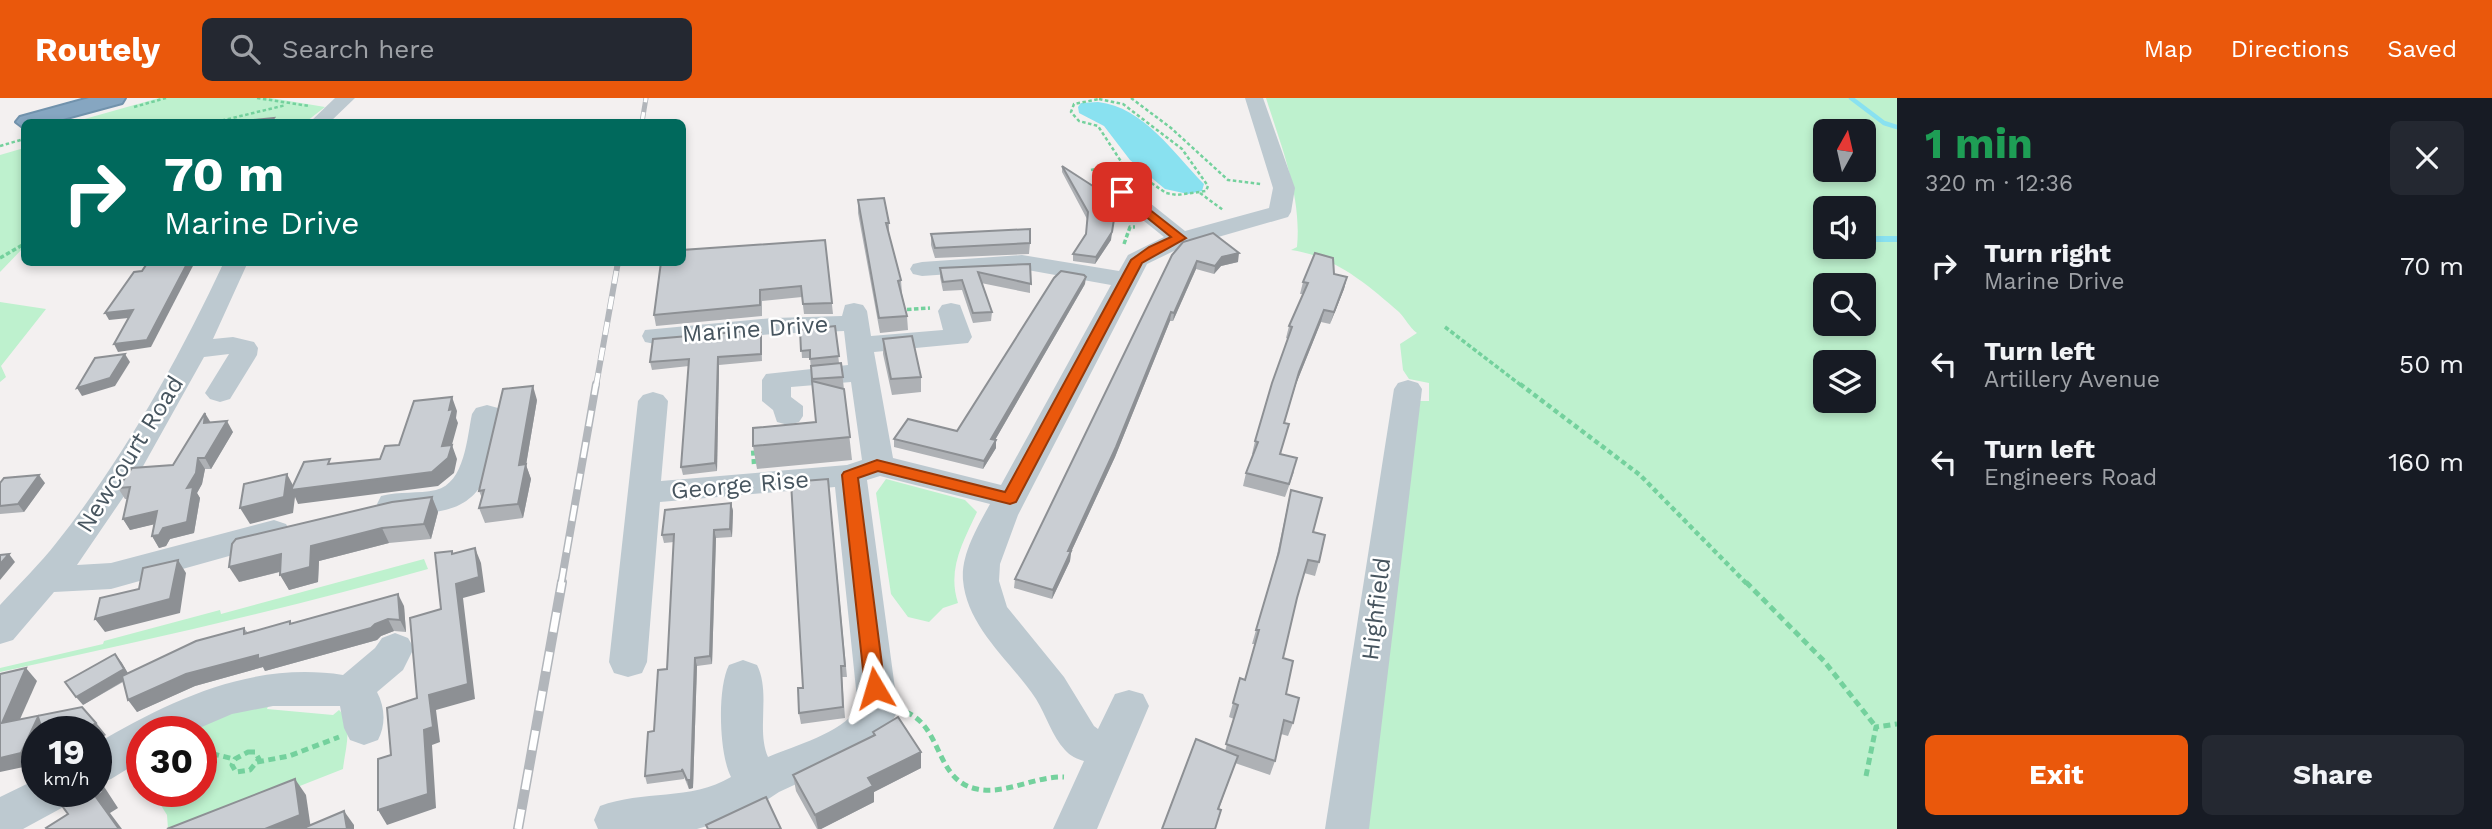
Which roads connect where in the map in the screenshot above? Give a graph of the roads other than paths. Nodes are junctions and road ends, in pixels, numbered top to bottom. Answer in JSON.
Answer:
{"nodes":[{"id":1,"x":75,"y":98,"type":"edge"},
{"id":2,"x":114,"y":98,"type":"edge"},
{"id":3,"x":1254,"y":98,"type":"edge"},
{"id":4,"x":337,"y":103,"type":"edge"},
{"id":5,"x":25,"y":119,"type":"edge"},
{"id":6,"x":32,"y":119,"type":"edge"},
{"id":7,"x":322,"y":119,"type":"edge"},
{"id":8,"x":1122,"y":192,"type":"dead end"},
{"id":9,"x":1180,"y":238,"type":"junction"},
{"id":10,"x":234,"y":266,"type":"edge"},
{"id":11,"x":922,"y":269,"type":"dead end"},
{"id":12,"x":1125,"y":280,"type":"junction"},
{"id":13,"x":951,"y":311,"type":"road end"},
{"id":14,"x":857,"y":333,"type":"junction"},
{"id":15,"x":656,"y":336,"type":"edge"},
{"id":16,"x":192,"y":350,"type":"junction"},
{"id":17,"x":1408,"y":388,"type":"dead end"},
{"id":18,"x":220,"y":393,"type":"dead end"},
{"id":19,"x":653,"y":401,"type":"dead end"},
{"id":20,"x":487,"y":414,"type":"dead end"},
{"id":21,"x":788,"y":416,"type":"dead end"},
{"id":22,"x":864,"y":470,"type":"junction"},
{"id":23,"x":643,"y":494,"type":"junction"},
{"id":24,"x":1010,"y":498,"type":"junction"},
{"id":25,"x":366,"y":509,"type":"edge"},
{"id":26,"x":305,"y":524,"type":"edge"},
{"id":27,"x":44,"y":580,"type":"junction"},
{"id":28,"x":0,"y":630,"type":"edge"},
{"id":29,"x":395,"y":648,"type":"dead end"},
{"id":30,"x":628,"y":662,"type":"dead end"},
{"id":31,"x":743,"y":676,"type":"dead end"},
{"id":32,"x":351,"y":691,"type":"junction"},
{"id":33,"x":1129,"y":706,"type":"dead end"},
{"id":34,"x":183,"y":716,"type":"edge"},
{"id":35,"x":358,"y":730,"type":"road end"},
{"id":36,"x":1109,"y":753,"type":"junction"},
{"id":37,"x":764,"y":779,"type":"junction"},
{"id":38,"x":23,"y":807,"type":"edge"},
{"id":39,"x":0,"y":819,"type":"edge"},
{"id":40,"x":616,"y":820,"type":"dead end"},
{"id":41,"x":1075,"y":829,"type":"edge"},
{"id":42,"x":1347,"y":829,"type":"edge"}],
"edges":[{"from":1,"to":5,"type":"highway"},
{"from":2,"to":6,"type":"highway"},
{"from":3,"to":9,"type":"street"},
{"from":4,"to":7,"type":"street"},
{"from":8,"to":9,"type":"street"},
{"from":9,"to":12,"type":"street"},
{"from":10,"to":16,"type":"street","name":"Newcourt Road"},
{"from":11,"to":12,"type":"street"},
{"from":12,"to":24,"type":"street"},
{"from":13,"to":14,"type":"street"},
{"from":14,"to":15,"type":"street","name":"Marine Drive"},
{"from":14,"to":21,"type":"street"},
{"from":14,"to":22,"type":"street"},
{"from":16,"to":18,"type":"street"},
{"from":16,"to":27,"type":"street","name":"Newcourt Road"},
{"from":17,"to":42,"type":"street","name":"Highfield"},
{"from":19,"to":23,"type":"street","name":"George Rise"},
{"from":20,"to":25,"type":"street"},
{"from":22,"to":23,"type":"street","name":"George Rise"},
{"from":22,"to":24,"type":"street"},
{"from":22,"to":37,"type":"street"},
{"from":23,"to":30,"type":"street","name":"George Rise"},
{"from":24,"to":36,"type":"street"},
{"from":26,"to":27,"type":"street"},
{"from":27,"to":28,"type":"street","name":"Newcourt Road"},
{"from":29,"to":32,"type":"street"},
{"from":31,"to":37,"type":"street"},
{"from":32,"to":34,"type":"street"},
{"from":32,"to":35,"type":"street"},
{"from":33,"to":36,"type":"street"},
{"from":36,"to":41,"type":"street"},
{"from":37,"to":40,"type":"street"},
{"from":38,"to":39,"type":"street"}]}
